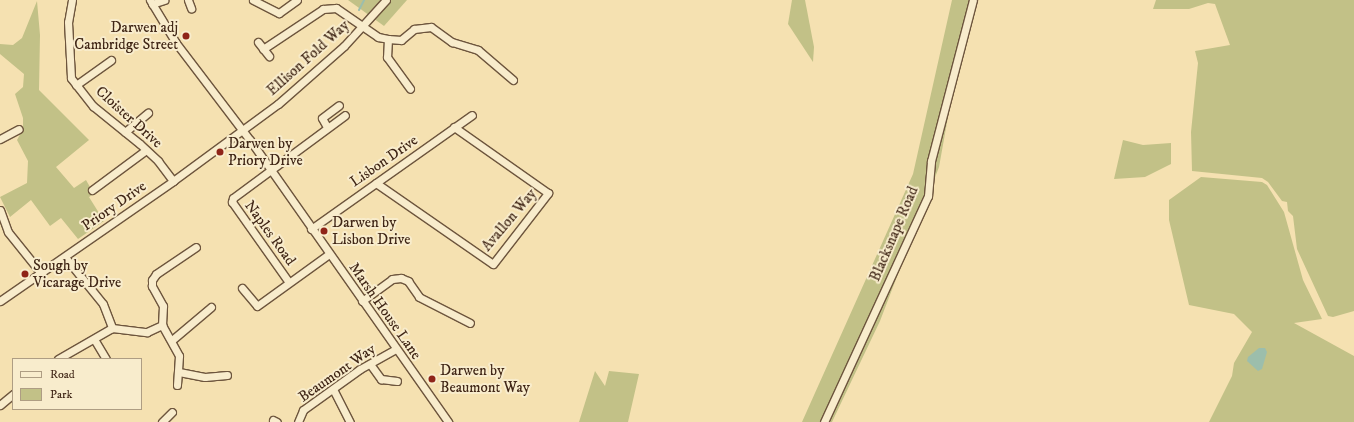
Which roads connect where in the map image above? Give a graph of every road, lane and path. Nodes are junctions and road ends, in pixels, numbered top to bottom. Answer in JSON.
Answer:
{"nodes":[{"id":1,"x":72,"y":0,"type":"edge"},
{"id":2,"x":164,"y":0,"type":"edge"},
{"id":3,"x":188,"y":0,"type":"edge"},
{"id":4,"x":296,"y":0,"type":"edge"},
{"id":5,"x":386,"y":0,"type":"edge"},
{"id":6,"x":973,"y":0,"type":"edge"},
{"id":7,"x":258,"y":1,"type":"edge"},
{"id":8,"x":151,"y":2,"type":"edge"},
{"id":9,"x":190,"y":8,"type":"dead end"},
{"id":10,"x":363,"y":26,"type":"junction"},
{"id":11,"x":388,"y":39,"type":"junction"},
{"id":12,"x":258,"y":42,"type":"dead end"},
{"id":13,"x":263,"y":49,"type":"junction"},
{"id":14,"x":269,"y":56,"type":"dead end"},
{"id":15,"x":111,"y":60,"type":"dead end"},
{"id":16,"x":513,"y":80,"type":"dead end"},
{"id":17,"x":76,"y":85,"type":"junction"},
{"id":18,"x":410,"y":89,"type":"dead end"},
{"id":19,"x":339,"y":105,"type":"dead end"},
{"id":20,"x":148,"y":113,"type":"dead end"},
{"id":21,"x":345,"y":115,"type":"dead end"},
{"id":22,"x":472,"y":115,"type":"dead end"},
{"id":23,"x":327,"y":127,"type":"junction"},
{"id":24,"x":454,"y":127,"type":"junction"},
{"id":25,"x":19,"y":129,"type":"dead end"},
{"id":26,"x":242,"y":130,"type":"junction"},
{"id":27,"x":125,"y":132,"type":"junction"},
{"id":28,"x":0,"y":139,"type":"edge"},
{"id":29,"x":146,"y":150,"type":"junction"},
{"id":30,"x":270,"y":170,"type":"junction"},
{"id":31,"x":173,"y":181,"type":"junction"},
{"id":32,"x":376,"y":183,"type":"junction"},
{"id":33,"x":92,"y":190,"type":"dead end"},
{"id":34,"x":0,"y":210,"type":"edge"},
{"id":35,"x":3,"y":227,"type":"edge"},
{"id":36,"x":311,"y":229,"type":"junction"},
{"id":37,"x":196,"y":247,"type":"dead end"},
{"id":38,"x":329,"y":254,"type":"junction"},
{"id":39,"x":65,"y":256,"type":"junction"},
{"id":40,"x":40,"y":273,"type":"junction"},
{"id":41,"x":288,"y":281,"type":"junction"},
{"id":42,"x":242,"y":288,"type":"dead end"},
{"id":43,"x":0,"y":301,"type":"edge"},
{"id":44,"x":362,"y":301,"type":"junction"},
{"id":45,"x":212,"y":307,"type":"dead end"},
{"id":46,"x":470,"y":323,"type":"dead end"},
{"id":47,"x":162,"y":325,"type":"junction"},
{"id":48,"x":112,"y":328,"type":"junction"},
{"id":49,"x":94,"y":339,"type":"junction"},
{"id":50,"x":172,"y":340,"type":"junction"},
{"id":51,"x":396,"y":349,"type":"junction"},
{"id":52,"x":60,"y":358,"type":"edge"},
{"id":53,"x":105,"y":358,"type":"edge"},
{"id":54,"x":370,"y":364,"type":"junction"},
{"id":55,"x":178,"y":372,"type":"junction"},
{"id":56,"x":227,"y":376,"type":"dead end"},
{"id":57,"x":397,"y":381,"type":"dead end"},
{"id":58,"x":176,"y":385,"type":"dead end"},
{"id":59,"x":333,"y":389,"type":"junction"},
{"id":60,"x":12,"y":395,"type":"edge"},
{"id":61,"x":0,"y":405,"type":"edge"},
{"id":62,"x":172,"y":412,"type":"dead end"},
{"id":63,"x":167,"y":421,"type":"edge"},
{"id":64,"x":298,"y":422,"type":"edge"},
{"id":65,"x":350,"y":422,"type":"edge"},
{"id":66,"x":448,"y":422,"type":"edge"},
{"id":67,"x":824,"y":422,"type":"edge"}],
"edges":[{"from":1,"to":17,"type":"street","name":"Cloister Drive"},
{"from":2,"to":8,"type":"street"},
{"from":3,"to":9,"type":"street"},
{"from":4,"to":7,"type":"street"},
{"from":5,"to":10,"type":"street","name":"Ellison Fold Way"},
{"from":6,"to":67,"type":"street","name":"Blacksnape Road"},
{"from":8,"to":26,"type":"street","name":"Marsh House Lane"},
{"from":10,"to":11,"type":"street"},
{"from":10,"to":13,"type":"street"},
{"from":10,"to":26,"type":"street","name":"Ellison Fold Way"},
{"from":11,"to":16,"type":"street"},
{"from":11,"to":18,"type":"street"},
{"from":12,"to":13,"type":"street"},
{"from":13,"to":14,"type":"street"},
{"from":15,"to":17,"type":"street"},
{"from":17,"to":27,"type":"street","name":"Cloister Drive"},
{"from":19,"to":23,"type":"street"},
{"from":20,"to":27,"type":"street"},
{"from":21,"to":23,"type":"street"},
{"from":22,"to":24,"type":"street","name":"Lisbon Drive"},
{"from":23,"to":30,"type":"street"},
{"from":24,"to":32,"type":"street","name":"Lisbon Drive"},
{"from":24,"to":32,"type":"street","name":"Avallon Way"},
{"from":25,"to":28,"type":"street"},
{"from":26,"to":30,"type":"street","name":"Marsh House Lane"},
{"from":26,"to":31,"type":"street","name":"Priory Drive"},
{"from":27,"to":29,"type":"street","name":"Cloister Drive"},
{"from":29,"to":31,"type":"street","name":"Cloister Drive"},
{"from":29,"to":33,"type":"street"},
{"from":30,"to":36,"type":"street","name":"Marsh House Lane"},
{"from":30,"to":41,"type":"street","name":"Naples Road"},
{"from":31,"to":39,"type":"street","name":"Priory Drive"},
{"from":32,"to":36,"type":"street","name":"Lisbon Drive"},
{"from":34,"to":35,"type":"street"},
{"from":35,"to":40,"type":"street"},
{"from":36,"to":38,"type":"street","name":"Marsh House Lane"},
{"from":37,"to":47,"type":"street"},
{"from":38,"to":41,"type":"street"},
{"from":38,"to":44,"type":"street","name":"Marsh House Lane"},
{"from":39,"to":40,"type":"street","name":"Priory Drive"},
{"from":39,"to":48,"type":"street"},
{"from":40,"to":43,"type":"street","name":"Priory Drive"},
{"from":41,"to":42,"type":"street"},
{"from":44,"to":46,"type":"street"},
{"from":44,"to":51,"type":"street","name":"Marsh House Lane"},
{"from":45,"to":50,"type":"street"},
{"from":47,"to":48,"type":"street"},
{"from":47,"to":50,"type":"street"},
{"from":48,"to":49,"type":"street"},
{"from":49,"to":52,"type":"street"},
{"from":49,"to":53,"type":"street"},
{"from":50,"to":55,"type":"street"},
{"from":51,"to":54,"type":"street","name":"Beaumont Way"},
{"from":51,"to":66,"type":"street","name":"Marsh House Lane"},
{"from":54,"to":57,"type":"street"},
{"from":54,"to":59,"type":"street","name":"Beaumont Way"},
{"from":55,"to":56,"type":"street"},
{"from":55,"to":58,"type":"street"},
{"from":59,"to":64,"type":"street","name":"Beaumont Way"},
{"from":59,"to":65,"type":"street"},
{"from":60,"to":61,"type":"street"},
{"from":62,"to":63,"type":"street"}]}
